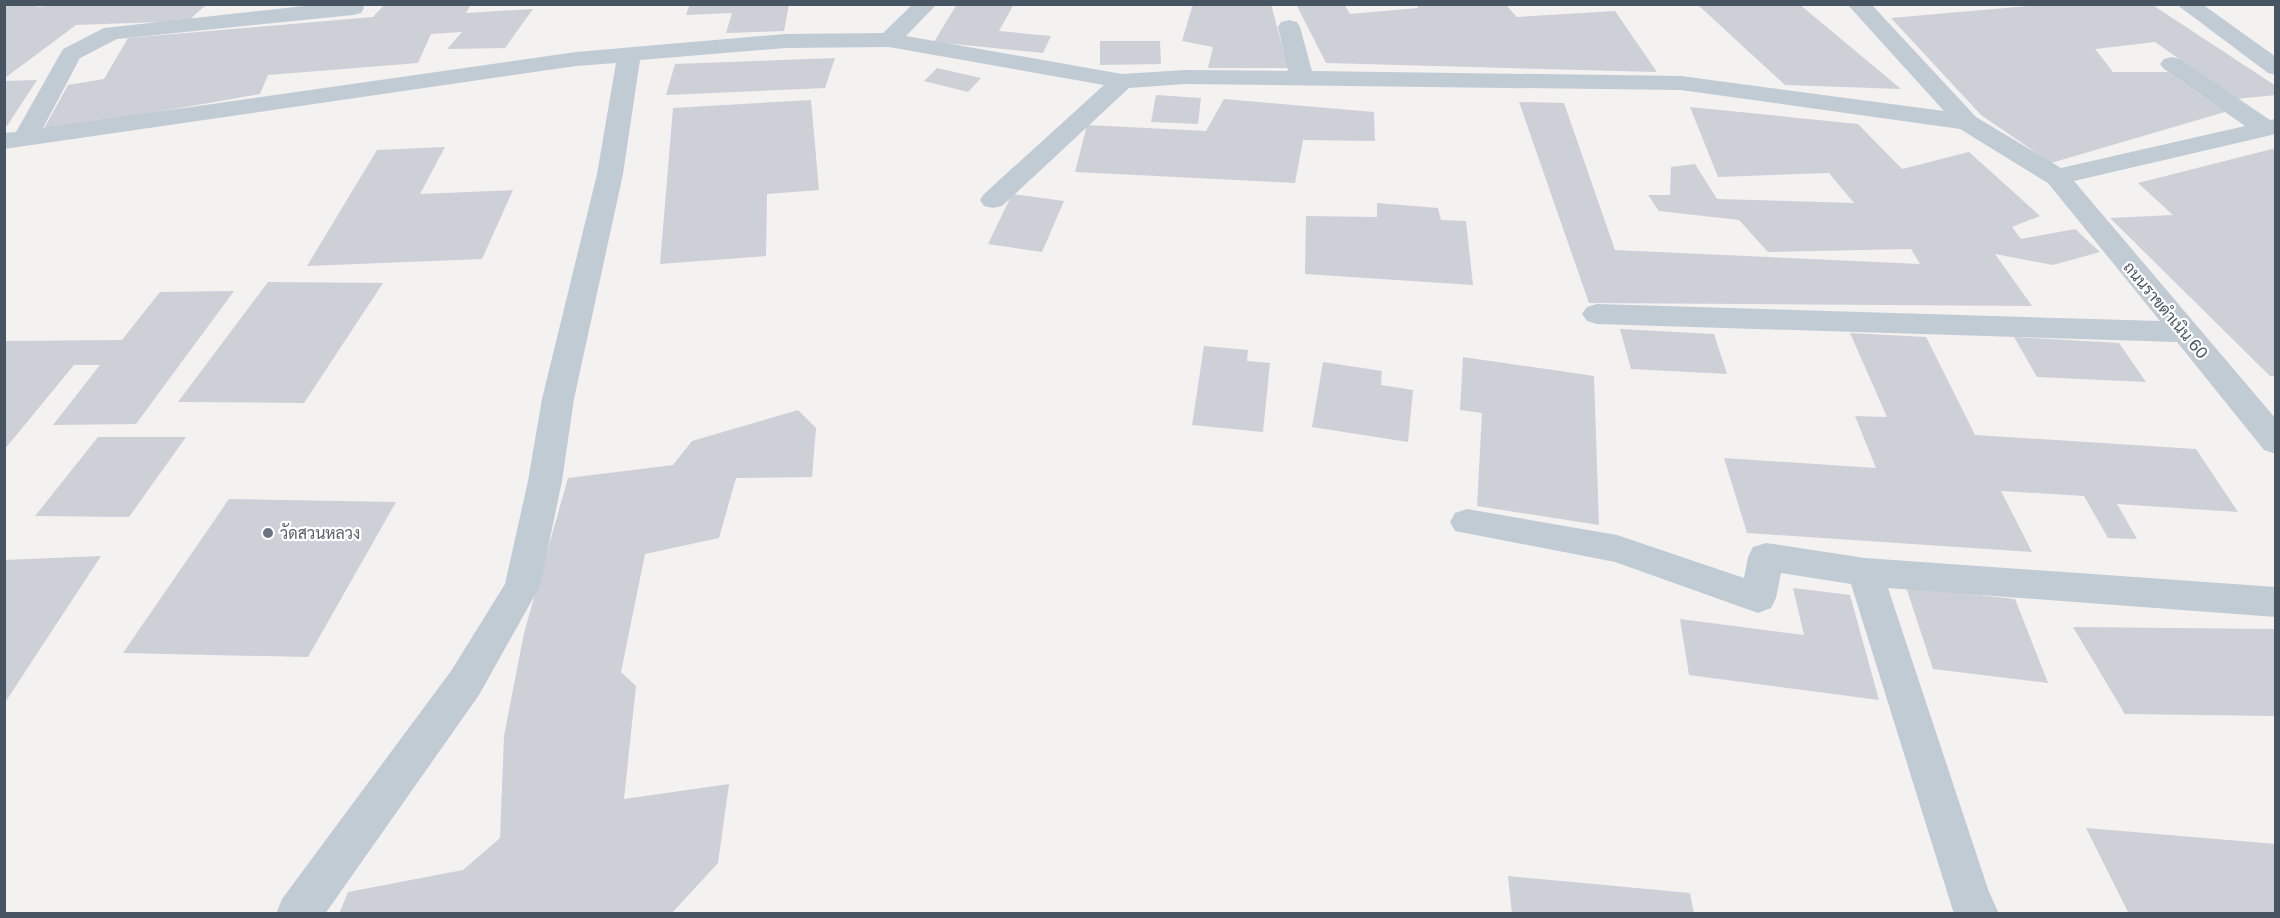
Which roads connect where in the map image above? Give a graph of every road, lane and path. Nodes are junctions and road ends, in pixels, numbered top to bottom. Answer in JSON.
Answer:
{"nodes":[{"id":1,"x":926,"y":4,"type":"edge"},
{"id":2,"x":1858,"y":4,"type":"edge"},
{"id":3,"x":2187,"y":4,"type":"edge"},
{"id":4,"x":353,"y":8,"type":"dead end"},
{"id":5,"x":1289,"y":27,"type":"dead end"},
{"id":6,"x":889,"y":40,"type":"junction"},
{"id":7,"x":629,"y":54,"type":"junction"},
{"id":8,"x":2172,"y":64,"type":"dead end"},
{"id":9,"x":2276,"y":68,"type":"edge"},
{"id":10,"x":1302,"y":78,"type":"junction"},
{"id":11,"x":1122,"y":81,"type":"junction"},
{"id":12,"x":1967,"y":122,"type":"junction"},
{"id":13,"x":2270,"y":127,"type":"edge"},
{"id":14,"x":15,"y":140,"type":"edge"},
{"id":15,"x":2057,"y":177,"type":"junction"},
{"id":16,"x":993,"y":200,"type":"dead end"},
{"id":17,"x":1597,"y":314,"type":"dead end"},
{"id":18,"x":2184,"y":332,"type":"junction"},
{"id":19,"x":2276,"y":442,"type":"edge"},
{"id":20,"x":1467,"y":522,"type":"dead end"},
{"id":21,"x":1865,"y":572,"type":"junction"},
{"id":22,"x":2276,"y":602,"type":"edge"},
{"id":23,"x":298,"y":914,"type":"edge"},
{"id":24,"x":1977,"y":914,"type":"edge"}],
"edges":[{"from":1,"to":6,"type":"street"},
{"from":2,"to":12,"type":"street"},
{"from":3,"to":9,"type":"street"},
{"from":4,"to":14,"type":"street"},
{"from":5,"to":10,"type":"street"},
{"from":6,"to":7,"type":"street"},
{"from":6,"to":11,"type":"street"},
{"from":7,"to":14,"type":"street"},
{"from":7,"to":23,"type":"street"},
{"from":8,"to":13,"type":"street"},
{"from":10,"to":11,"type":"street"},
{"from":10,"to":12,"type":"street"},
{"from":11,"to":16,"type":"street"},
{"from":12,"to":15,"type":"street","name":"ถนนราขดำเนิน 60"},
{"from":13,"to":15,"type":"street"},
{"from":15,"to":18,"type":"street","name":"ถนนราขดำเนิน 60"},
{"from":17,"to":18,"type":"street"},
{"from":18,"to":19,"type":"street","name":"ถนนราขดำเนิน 60"},
{"from":20,"to":21,"type":"street"},
{"from":21,"to":22,"type":"street"},
{"from":21,"to":24,"type":"street"}]}
